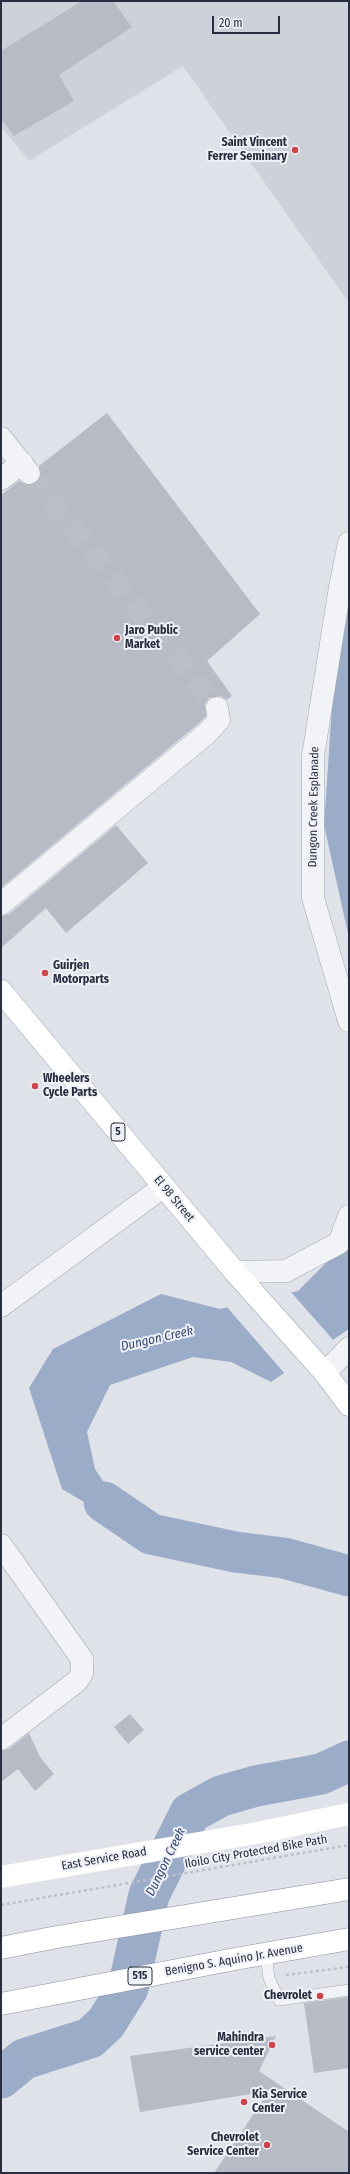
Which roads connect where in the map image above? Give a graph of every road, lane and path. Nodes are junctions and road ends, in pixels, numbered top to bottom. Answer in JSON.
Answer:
{"nodes":[{"id":1,"x":1,"y":438,"type":"edge"},
{"id":2,"x":1,"y":479,"type":"edge"},
{"id":3,"x":349,"y":543,"type":"edge"},
{"id":4,"x":218,"y":714,"type":"dead end"},
{"id":5,"x":1,"y":904,"type":"edge"},
{"id":6,"x":1,"y":991,"type":"edge"},
{"id":7,"x":349,"y":1021,"type":"edge"},
{"id":8,"x":163,"y":1187,"type":"junction"},
{"id":9,"x":349,"y":1216,"type":"edge"},
{"id":10,"x":235,"y":1272,"type":"junction"},
{"id":11,"x":1,"y":1306,"type":"edge"},
{"id":12,"x":349,"y":1348,"type":"edge"},
{"id":13,"x":325,"y":1373,"type":"junction"},
{"id":14,"x":349,"y":1405,"type":"edge"},
{"id":15,"x":1,"y":1545,"type":"edge"},
{"id":16,"x":1,"y":1739,"type":"edge"},
{"id":17,"x":349,"y":1814,"type":"edge"},
{"id":18,"x":349,"y":1845,"type":"edge"},
{"id":19,"x":1,"y":1877,"type":"edge"},
{"id":20,"x":349,"y":1889,"type":"edge"},
{"id":21,"x":1,"y":1905,"type":"edge"},
{"id":22,"x":349,"y":1940,"type":"edge"},
{"id":23,"x":1,"y":1948,"type":"edge"},
{"id":24,"x":266,"y":1954,"type":"junction"},
{"id":25,"x":349,"y":1967,"type":"edge"},
{"id":26,"x":269,"y":1978,"type":"junction"},
{"id":27,"x":349,"y":1990,"type":"edge"},
{"id":28,"x":1,"y":2004,"type":"edge"}],
"edges":[{"from":1,"to":2,"type":"street"},
{"from":3,"to":7,"type":"street","name":"Dungon Creek Esplanade"},
{"from":4,"to":5,"type":"street"},
{"from":6,"to":8,"type":"main road","name":"El 98 Street","number":"5"},
{"from":8,"to":10,"type":"main road","name":"El 98 Street","number":"5"},
{"from":8,"to":11,"type":"street"},
{"from":9,"to":10,"type":"street"},
{"from":10,"to":13,"type":"main road","name":"El 98 Street","number":"5"},
{"from":12,"to":13,"type":"street"},
{"from":13,"to":14,"type":"main road","name":"El 98 Street","number":"5"},
{"from":15,"to":16,"type":"street"},
{"from":17,"to":19,"type":"main road","name":"East Service Road"},
{"from":18,"to":21,"type":"path","name":"Iloilo City Protected Bike Path"},
{"from":20,"to":23,"type":"main road"},
{"from":22,"to":24,"type":"main road","name":"Benigno S. Aquino Jr. Avenue","number":"515"},
{"from":24,"to":26,"type":"lane"},
{"from":24,"to":28,"type":"main road","name":"Benigno S. Aquino Jr. Avenue","number":"515"},
{"from":25,"to":26,"type":"path"},
{"from":26,"to":27,"type":"lane"}]}
